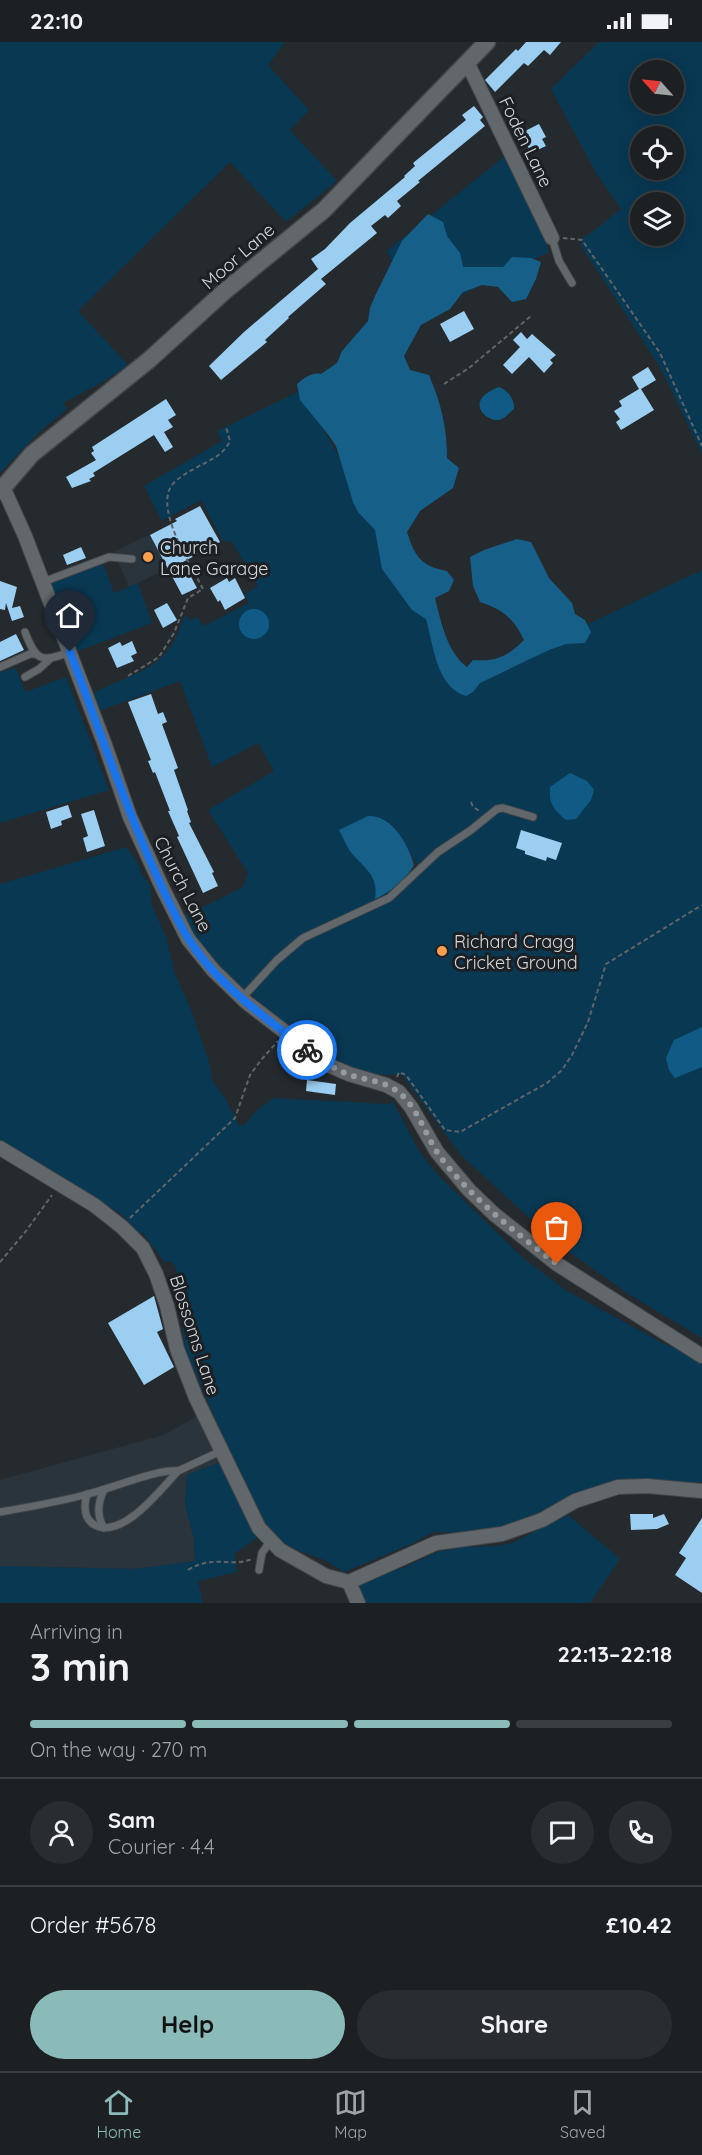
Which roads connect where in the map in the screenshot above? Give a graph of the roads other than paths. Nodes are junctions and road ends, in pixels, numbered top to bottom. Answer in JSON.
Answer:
{"nodes":[{"id":1,"x":487,"y":42,"type":"edge"},
{"id":2,"x":467,"y":62,"type":"junction"},
{"id":3,"x":552,"y":237,"type":"joint"},
{"id":4,"x":572,"y":283,"type":"dead end"},
{"id":5,"x":2,"y":489,"type":"edge"},
{"id":6,"x":132,"y":559,"type":"dead end"},
{"id":7,"x":43,"y":582,"type":"junction"},
{"id":8,"x":26,"y":632,"type":"dead end"},
{"id":9,"x":70,"y":652,"type":"junction"},
{"id":10,"x":35,"y":654,"type":"junction"},
{"id":11,"x":49,"y":660,"type":"junction"},
{"id":12,"x":0,"y":667,"type":"edge"},
{"id":13,"x":25,"y":677,"type":"dead end"},
{"id":14,"x":533,"y":816,"type":"dead end"},
{"id":15,"x":242,"y":998,"type":"junction"},
{"id":16,"x":0,"y":1148,"type":"edge"},
{"id":17,"x":702,"y":1356,"type":"edge"},
{"id":18,"x":221,"y":1451,"type":"junction"},
{"id":19,"x":178,"y":1471,"type":"junction"},
{"id":20,"x":105,"y":1490,"type":"junction"},
{"id":21,"x":702,"y":1491,"type":"edge"},
{"id":22,"x":87,"y":1494,"type":"junction"},
{"id":23,"x":0,"y":1512,"type":"edge"},
{"id":24,"x":104,"y":1528,"type":"junction"},
{"id":25,"x":271,"y":1540,"type":"junction"},
{"id":26,"x":259,"y":1570,"type":"dead end"},
{"id":27,"x":349,"y":1582,"type":"junction"},
{"id":28,"x":358,"y":1603,"type":"edge"}],
"edges":[{"from":1,"to":2,"type":"street","name":"Moor Lane"},
{"from":2,"to":3,"type":"street","name":"Foden Lane"},
{"from":2,"to":5,"type":"street","name":"Moor Lane"},
{"from":3,"to":4,"type":"lane"},
{"from":5,"to":7,"type":"street","name":"Church Lane"},
{"from":6,"to":7,"type":"lane"},
{"from":7,"to":9,"type":"street","name":"Church Lane"},
{"from":8,"to":10,"type":"lane"},
{"from":9,"to":11,"type":"lane"},
{"from":9,"to":15,"type":"street","name":"Church Lane"},
{"from":10,"to":11,"type":"lane"},
{"from":10,"to":12,"type":"lane"},
{"from":11,"to":13,"type":"lane"},
{"from":14,"to":15,"type":"lane"},
{"from":15,"to":17,"type":"street","name":"Church Lane"},
{"from":16,"to":18,"type":"street","name":"Blossoms Lane"},
{"from":18,"to":19,"type":"lane"},
{"from":18,"to":25,"type":"street","name":"Blossoms Lane"},
{"from":19,"to":20,"type":"lane"},
{"from":19,"to":24,"type":"lane"},
{"from":20,"to":22,"type":"lane"},
{"from":20,"to":24,"type":"lane"},
{"from":21,"to":27,"type":"street"},
{"from":22,"to":23,"type":"lane"},
{"from":22,"to":24,"type":"lane"},
{"from":25,"to":26,"type":"lane"},
{"from":25,"to":27,"type":"street","name":"Blossoms Lane"},
{"from":27,"to":28,"type":"street"}]}
